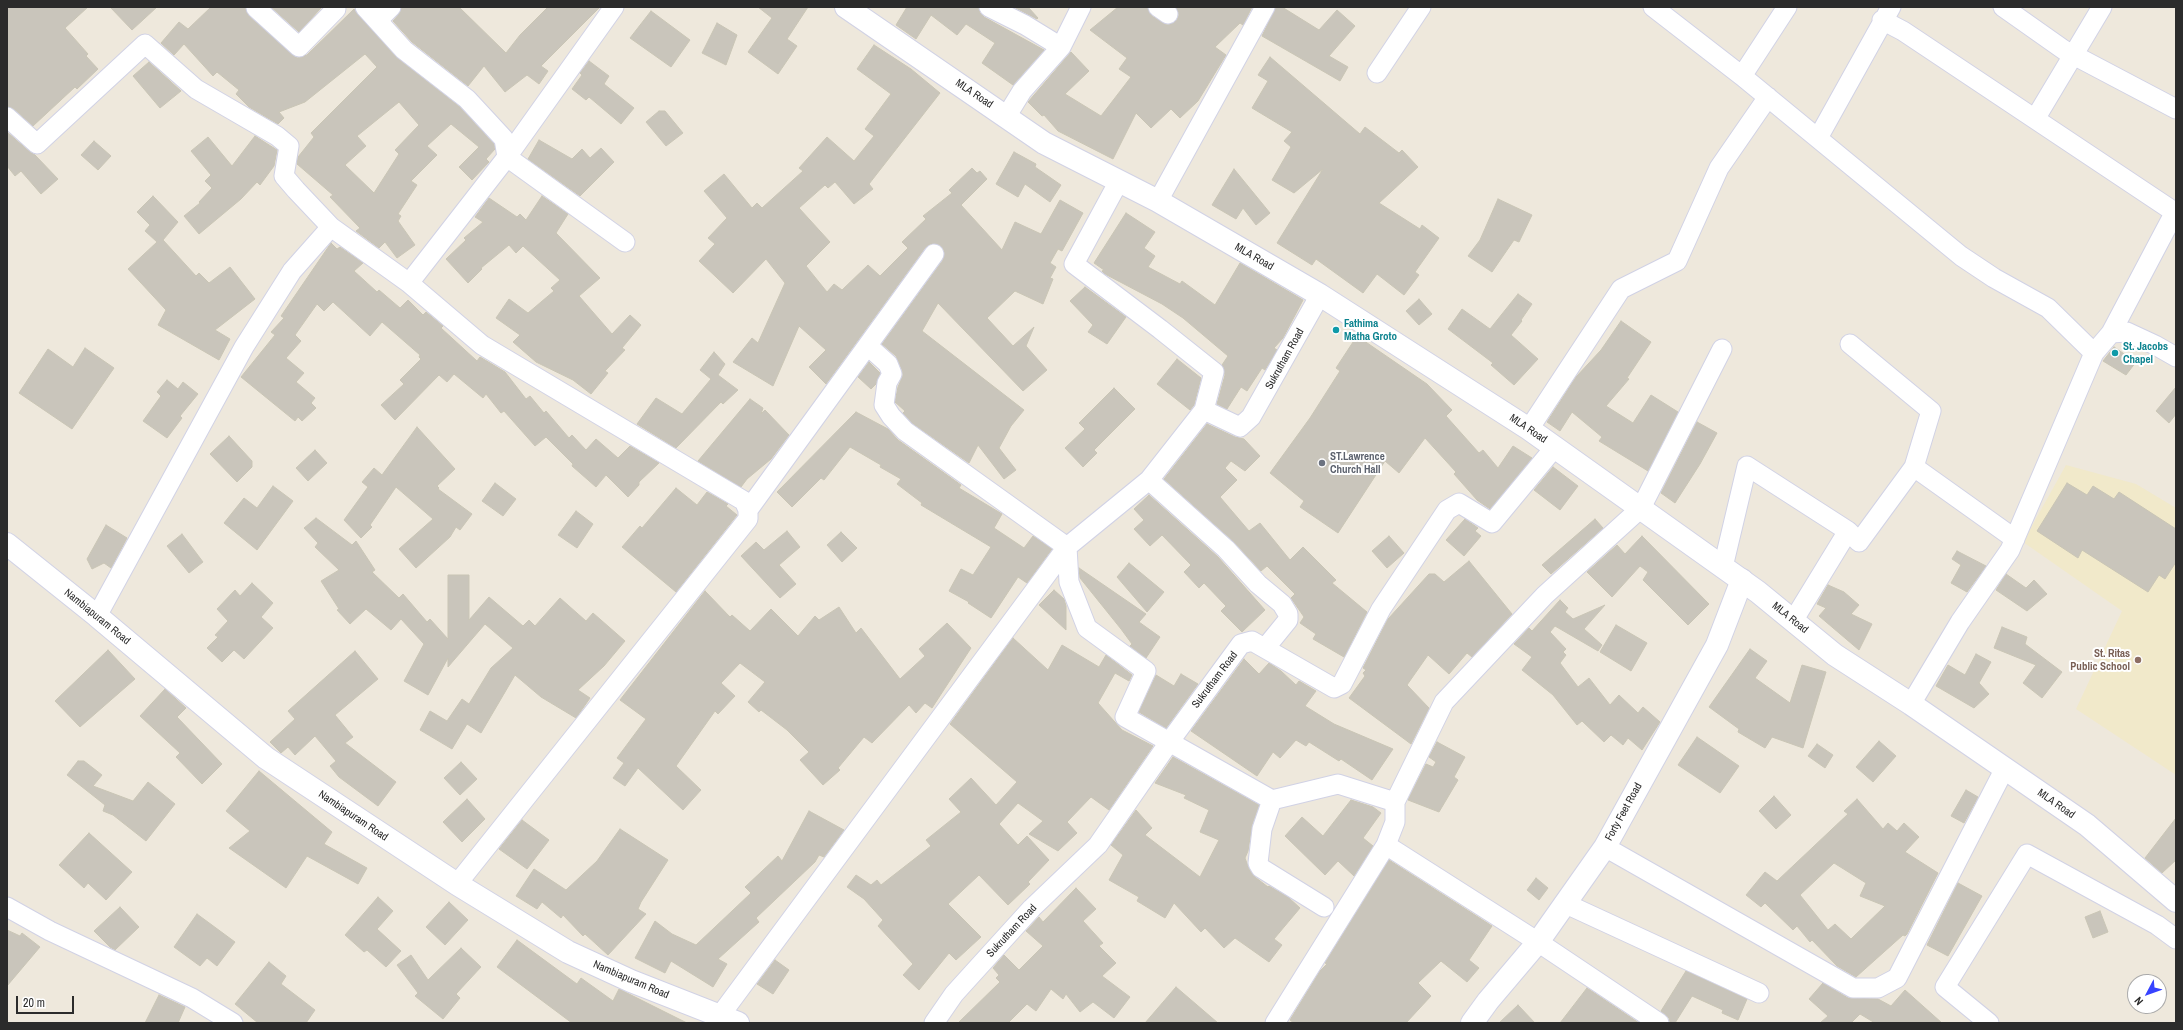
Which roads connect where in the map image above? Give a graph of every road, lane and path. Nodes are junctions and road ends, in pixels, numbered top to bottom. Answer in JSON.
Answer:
{"nodes":[{"id":1,"x":365,"y":7,"type":"edge"},
{"id":2,"x":391,"y":7,"type":"edge"},
{"id":3,"x":614,"y":7,"type":"edge"},
{"id":4,"x":846,"y":7,"type":"edge"},
{"id":5,"x":989,"y":7,"type":"edge"},
{"id":6,"x":1081,"y":7,"type":"edge"},
{"id":7,"x":1264,"y":7,"type":"edge"},
{"id":8,"x":1421,"y":7,"type":"edge"},
{"id":9,"x":1653,"y":7,"type":"edge"},
{"id":10,"x":1787,"y":7,"type":"edge"},
{"id":11,"x":2003,"y":7,"type":"edge"},
{"id":12,"x":2102,"y":7,"type":"edge"},
{"id":13,"x":256,"y":8,"type":"dead end"},
{"id":14,"x":336,"y":8,"type":"edge"},
{"id":15,"x":1886,"y":14,"type":"edge"},
{"id":16,"x":378,"y":20,"type":"junction"},
{"id":17,"x":1061,"y":47,"type":"junction"},
{"id":18,"x":2073,"y":55,"type":"junction"},
{"id":19,"x":1377,"y":73,"type":"dead end"},
{"id":20,"x":1742,"y":76,"type":"junction"},
{"id":21,"x":1768,"y":98,"type":"junction"},
{"id":22,"x":2176,"y":109,"type":"edge"},
{"id":23,"x":7,"y":116,"type":"edge"},
{"id":24,"x":1006,"y":117,"type":"junction"},
{"id":25,"x":2035,"y":119,"type":"junction"},
{"id":26,"x":1818,"y":138,"type":"junction"},
{"id":27,"x":507,"y":157,"type":"junction"},
{"id":28,"x":1119,"y":181,"type":"junction"},
{"id":29,"x":1158,"y":201,"type":"junction"},
{"id":30,"x":2176,"y":211,"type":"edge"},
{"id":31,"x":331,"y":227,"type":"junction"},
{"id":32,"x":625,"y":242,"type":"dead end"},
{"id":33,"x":934,"y":254,"type":"dead end"},
{"id":34,"x":410,"y":283,"type":"junction"},
{"id":35,"x":1320,"y":295,"type":"junction"},
{"id":36,"x":2111,"y":333,"type":"junction"},
{"id":37,"x":1850,"y":344,"type":"dead end"},
{"id":38,"x":868,"y":346,"type":"junction"},
{"id":39,"x":1722,"y":350,"type":"dead end"},
{"id":40,"x":2094,"y":353,"type":"junction"},
{"id":41,"x":2176,"y":357,"type":"edge"},
{"id":42,"x":1204,"y":410,"type":"junction"},
{"id":43,"x":1529,"y":429,"type":"junction"},
{"id":44,"x":1555,"y":447,"type":"junction"},
{"id":45,"x":1914,"y":467,"type":"junction"},
{"id":46,"x":1149,"y":480,"type":"junction"},
{"id":47,"x":1641,"y":508,"type":"junction"},
{"id":48,"x":748,"y":510,"type":"junction"},
{"id":49,"x":1848,"y":531,"type":"junction"},
{"id":50,"x":2015,"y":539,"type":"junction"},
{"id":51,"x":7,"y":544,"type":"edge"},
{"id":52,"x":1067,"y":547,"type":"junction"},
{"id":53,"x":1724,"y":567,"type":"junction"},
{"id":54,"x":1742,"y":580,"type":"junction"},
{"id":55,"x":97,"y":616,"type":"junction"},
{"id":56,"x":1793,"y":621,"type":"junction"},
{"id":57,"x":1266,"y":647,"type":"junction"},
{"id":58,"x":1911,"y":704,"type":"junction"},
{"id":59,"x":1170,"y":741,"type":"junction"},
{"id":60,"x":2005,"y":768,"type":"junction"},
{"id":61,"x":1272,"y":800,"type":"junction"},
{"id":62,"x":1395,"y":802,"type":"junction"},
{"id":63,"x":1386,"y":845,"type":"junction"},
{"id":64,"x":1605,"y":846,"type":"junction"},
{"id":65,"x":456,"y":884,"type":"junction"},
{"id":66,"x":2176,"y":901,"type":"edge"},
{"id":67,"x":1564,"y":903,"type":"junction"},
{"id":68,"x":7,"y":907,"type":"edge"},
{"id":69,"x":1324,"y":907,"type":"dead end"},
{"id":70,"x":2176,"y":939,"type":"edge"},
{"id":71,"x":1538,"y":942,"type":"junction"},
{"id":72,"x":1759,"y":993,"type":"dead end"},
{"id":73,"x":729,"y":1020,"type":"edge"},
{"id":74,"x":233,"y":1023,"type":"edge"},
{"id":75,"x":934,"y":1023,"type":"edge"},
{"id":76,"x":1275,"y":1023,"type":"edge"},
{"id":77,"x":1472,"y":1023,"type":"edge"},
{"id":78,"x":1659,"y":1023,"type":"edge"},
{"id":79,"x":1989,"y":1023,"type":"edge"}],
"edges":[{"from":1,"to":16,"type":"street"},
{"from":2,"to":16,"type":"street"},
{"from":3,"to":27,"type":"street"},
{"from":4,"to":24,"type":"street","name":"MLA Road"},
{"from":5,"to":17,"type":"street"},
{"from":6,"to":17,"type":"street"},
{"from":7,"to":29,"type":"street"},
{"from":8,"to":19,"type":"street"},
{"from":9,"to":20,"type":"street"},
{"from":10,"to":20,"type":"street"},
{"from":11,"to":18,"type":"street"},
{"from":12,"to":18,"type":"street"},
{"from":13,"to":14,"type":"street"},
{"from":15,"to":25,"type":"street"},
{"from":15,"to":26,"type":"street"},
{"from":16,"to":27,"type":"street"},
{"from":17,"to":24,"type":"street"},
{"from":18,"to":22,"type":"street"},
{"from":18,"to":25,"type":"street"},
{"from":20,"to":21,"type":"street"},
{"from":21,"to":26,"type":"street"},
{"from":21,"to":43,"type":"street"},
{"from":23,"to":31,"type":"street"},
{"from":24,"to":28,"type":"street","name":"MLA Road"},
{"from":25,"to":30,"type":"street"},
{"from":26,"to":40,"type":"street"},
{"from":27,"to":32,"type":"street"},
{"from":27,"to":34,"type":"street"},
{"from":28,"to":29,"type":"street","name":"MLA Road"},
{"from":28,"to":42,"type":"street"},
{"from":29,"to":35,"type":"street","name":"MLA Road"},
{"from":30,"to":36,"type":"street"},
{"from":31,"to":34,"type":"street"},
{"from":31,"to":55,"type":"street"},
{"from":33,"to":38,"type":"street"},
{"from":34,"to":48,"type":"street"},
{"from":35,"to":42,"type":"street","name":"Sukrutham Road"},
{"from":35,"to":43,"type":"street","name":"MLA Road"},
{"from":36,"to":40,"type":"street"},
{"from":36,"to":41,"type":"street"},
{"from":37,"to":45,"type":"street"},
{"from":38,"to":48,"type":"street"},
{"from":38,"to":52,"type":"street"},
{"from":39,"to":47,"type":"street"},
{"from":40,"to":50,"type":"street"},
{"from":42,"to":46,"type":"street"},
{"from":43,"to":44,"type":"street","name":"MLA Road"},
{"from":44,"to":47,"type":"street","name":"MLA Road"},
{"from":44,"to":57,"type":"street","name":"Sukrutham Road"},
{"from":45,"to":49,"type":"street"},
{"from":45,"to":50,"type":"street"},
{"from":46,"to":52,"type":"street"},
{"from":46,"to":57,"type":"street"},
{"from":47,"to":53,"type":"street","name":"MLA Road"},
{"from":47,"to":62,"type":"street"},
{"from":48,"to":65,"type":"street"},
{"from":49,"to":53,"type":"street"},
{"from":49,"to":56,"type":"street"},
{"from":50,"to":58,"type":"street"},
{"from":51,"to":55,"type":"street","name":"Nambiapuram Road"},
{"from":52,"to":59,"type":"street"},
{"from":52,"to":73,"type":"street"},
{"from":53,"to":54,"type":"street","name":"MLA Road"},
{"from":54,"to":56,"type":"street","name":"MLA Road"},
{"from":54,"to":64,"type":"street","name":"Forty Feet Road"},
{"from":55,"to":65,"type":"street","name":"Nambiapuram Road"},
{"from":56,"to":58,"type":"street","name":"MLA Road"},
{"from":57,"to":59,"type":"street","name":"Sukrutham Road"},
{"from":58,"to":60,"type":"street","name":"MLA Road"},
{"from":59,"to":61,"type":"street"},
{"from":59,"to":75,"type":"street","name":"Sukrutham Road"},
{"from":60,"to":64,"type":"street"},
{"from":60,"to":66,"type":"street","name":"MLA Road"},
{"from":61,"to":62,"type":"street"},
{"from":61,"to":69,"type":"street"},
{"from":62,"to":63,"type":"street"},
{"from":63,"to":71,"type":"street"},
{"from":63,"to":76,"type":"street"},
{"from":64,"to":67,"type":"street","name":"Forty Feet Road"},
{"from":65,"to":73,"type":"street","name":"Nambiapuram Road"},
{"from":67,"to":71,"type":"street","name":"Forty Feet Road"},
{"from":67,"to":72,"type":"street"},
{"from":68,"to":74,"type":"street"},
{"from":70,"to":79,"type":"street"},
{"from":71,"to":77,"type":"street","name":"Forty Feet Road"},
{"from":71,"to":78,"type":"street"}]}
